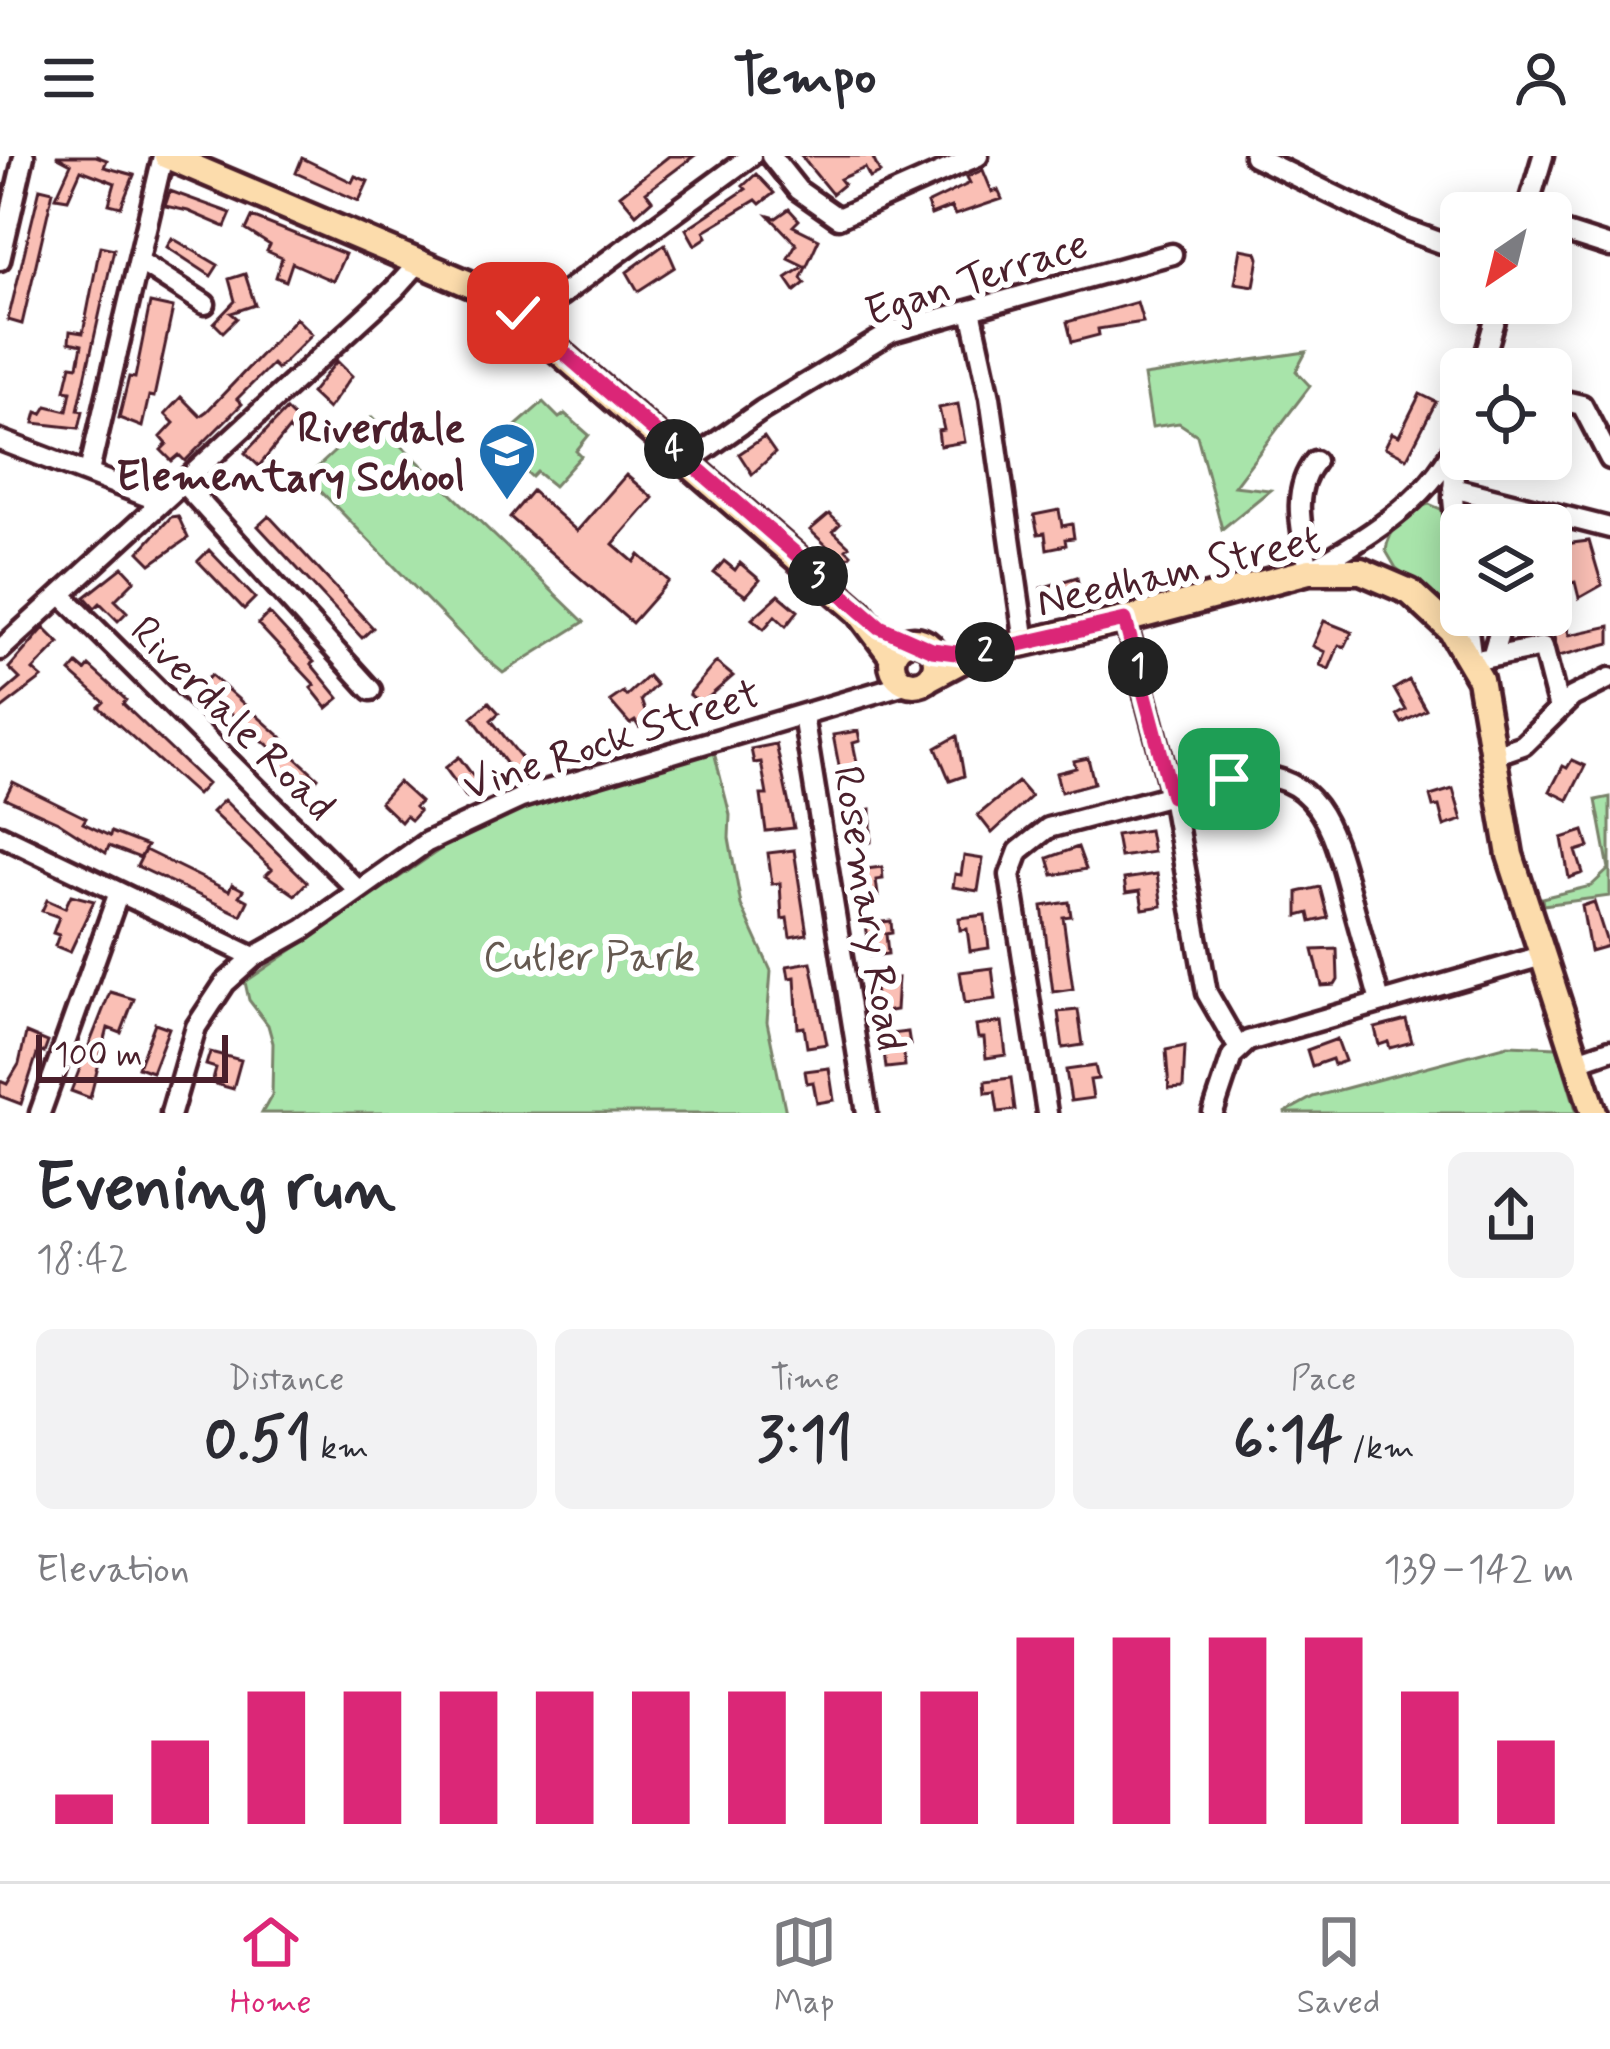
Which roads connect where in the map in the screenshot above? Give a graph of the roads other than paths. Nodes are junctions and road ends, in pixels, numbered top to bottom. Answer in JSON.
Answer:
{"nodes":[{"id":1,"x":24,"y":156,"type":"edge"},
{"id":2,"x":751,"y":156,"type":"edge"},
{"id":3,"x":771,"y":156,"type":"edge"},
{"id":4,"x":978,"y":156,"type":"edge"},
{"id":5,"x":1254,"y":156,"type":"edge"},
{"id":6,"x":1543,"y":156,"type":"edge"},
{"id":7,"x":177,"y":158,"type":"edge"},
{"id":8,"x":939,"y":164,"type":"edge"},
{"id":9,"x":1532,"y":192,"type":"edge"},
{"id":10,"x":1572,"y":235,"type":"edge"},
{"id":11,"x":1440,"y":242,"type":"edge"},
{"id":12,"x":1610,"y":247,"type":"edge"},
{"id":13,"x":1172,"y":254,"type":"dead end"},
{"id":14,"x":0,"y":260,"type":"edge"},
{"id":15,"x":421,"y":260,"type":"junction"},
{"id":16,"x":139,"y":261,"type":"junction"},
{"id":17,"x":205,"y":304,"type":"dead end"},
{"id":18,"x":971,"y":310,"type":"junction"},
{"id":19,"x":526,"y":320,"type":"junction"},
{"id":20,"x":1572,"y":403,"type":"edge"},
{"id":21,"x":0,"y":440,"type":"edge"},
{"id":22,"x":1610,"y":459,"type":"edge"},
{"id":23,"x":1315,"y":461,"type":"dead end"},
{"id":24,"x":688,"y":462,"type":"junction"},
{"id":25,"x":1440,"y":469,"type":"edge"},
{"id":26,"x":89,"y":472,"type":"junction"},
{"id":27,"x":1454,"y":480,"type":"edge"},
{"id":28,"x":183,"y":483,"type":"junction"},
{"id":29,"x":1453,"y":488,"type":"junction"},
{"id":30,"x":162,"y":502,"type":"junction"},
{"id":31,"x":1455,"y":504,"type":"edge"},
{"id":32,"x":1395,"y":515,"type":"junction"},
{"id":33,"x":1610,"y":528,"type":"edge"},
{"id":34,"x":1354,"y":570,"type":"junction"},
{"id":35,"x":1309,"y":571,"type":"junction"},
{"id":36,"x":61,"y":594,"type":"junction"},
{"id":37,"x":1125,"y":620,"type":"junction"},
{"id":38,"x":1474,"y":636,"type":"edge"},
{"id":39,"x":1494,"y":636,"type":"edge"},
{"id":40,"x":1025,"y":644,"type":"junction"},
{"id":41,"x":0,"y":650,"type":"edge"},
{"id":42,"x":1482,"y":659,"type":"junction"},
{"id":43,"x":911,"y":663,"type":"junction"},
{"id":44,"x":1610,"y":678,"type":"edge"},
{"id":45,"x":371,"y":690,"type":"dead end"},
{"id":46,"x":1559,"y":709,"type":"junction"},
{"id":47,"x":803,"y":715,"type":"junction"},
{"id":48,"x":1494,"y":755,"type":"junction"},
{"id":49,"x":1172,"y":796,"type":"junction"},
{"id":50,"x":1,"y":837,"type":"edge"},
{"id":51,"x":358,"y":890,"type":"junction"},
{"id":52,"x":118,"y":895,"type":"junction"},
{"id":53,"x":1542,"y":956,"type":"junction"},
{"id":54,"x":254,"y":957,"type":"junction"},
{"id":55,"x":1380,"y":1002,"type":"junction"},
{"id":56,"x":1238,"y":1047,"type":"junction"},
{"id":57,"x":1610,"y":1050,"type":"edge"},
{"id":58,"x":1578,"y":1060,"type":"junction"},
{"id":59,"x":40,"y":1113,"type":"edge"},
{"id":60,"x":170,"y":1113,"type":"edge"},
{"id":61,"x":868,"y":1113,"type":"edge"},
{"id":62,"x":1047,"y":1113,"type":"edge"},
{"id":63,"x":1213,"y":1113,"type":"edge"},
{"id":64,"x":1594,"y":1113,"type":"edge"}],
"edges":[{"from":1,"to":14,"type":"street"},
{"from":2,"to":19,"type":"street"},
{"from":3,"to":8,"type":"street"},
{"from":4,"to":8,"type":"street"},
{"from":5,"to":11,"type":"street"},
{"from":6,"to":9,"type":"street"},
{"from":7,"to":15,"type":"main road"},
{"from":7,"to":16,"type":"street"},
{"from":10,"to":12,"type":"street"},
{"from":13,"to":18,"type":"street","name":"Egan Terrace"},
{"from":15,"to":19,"type":"main road"},
{"from":15,"to":28,"type":"street"},
{"from":16,"to":17,"type":"street"},
{"from":16,"to":26,"type":"street"},
{"from":18,"to":24,"type":"street","name":"Egan Terrace"},
{"from":18,"to":40,"type":"street"},
{"from":19,"to":24,"type":"main road"},
{"from":20,"to":22,"type":"street"},
{"from":21,"to":26,"type":"street"},
{"from":23,"to":35,"type":"street"},
{"from":24,"to":43,"type":"main road"},
{"from":25,"to":32,"type":"street"},
{"from":26,"to":30,"type":"street"},
{"from":27,"to":29,"type":"street"},
{"from":28,"to":30,"type":"street"},
{"from":28,"to":45,"type":"street"},
{"from":29,"to":31,"type":"street"},
{"from":29,"to":33,"type":"street"},
{"from":30,"to":36,"type":"street"},
{"from":32,"to":34,"type":"street"},
{"from":32,"to":35,"type":"street"},
{"from":34,"to":35,"type":"main road","name":"Needham Street"},
{"from":34,"to":42,"type":"main road","name":"Needham Street"},
{"from":35,"to":37,"type":"main road","name":"Needham Street"},
{"from":36,"to":41,"type":"street"},
{"from":36,"to":51,"type":"street","name":"Riverdale Road"},
{"from":37,"to":40,"type":"main road","name":"Needham Street"},
{"from":37,"to":49,"type":"street"},
{"from":38,"to":42,"type":"street"},
{"from":39,"to":42,"type":"street"},
{"from":40,"to":43,"type":"main road","name":"Needham Street"},
{"from":42,"to":46,"type":"street"},
{"from":42,"to":48,"type":"main road","name":"Needham Street"},
{"from":43,"to":47,"type":"street","name":"Vine Rock Street"},
{"from":44,"to":46,"type":"street"},
{"from":46,"to":48,"type":"street"},
{"from":47,"to":51,"type":"street","name":"Vine Rock Street"},
{"from":47,"to":61,"type":"street","name":"Rosemary Road"},
{"from":48,"to":53,"type":"main road","name":"Needham Street"},
{"from":49,"to":55,"type":"street"},
{"from":49,"to":56,"type":"street"},
{"from":49,"to":62,"type":"street"},
{"from":50,"to":52,"type":"street"},
{"from":51,"to":54,"type":"street","name":"Vine Rock Street"},
{"from":52,"to":54,"type":"street"},
{"from":52,"to":59,"type":"street"},
{"from":53,"to":55,"type":"street"},
{"from":53,"to":58,"type":"main road","name":"Needham Street"},
{"from":54,"to":60,"type":"street","name":"Vine Rock Street"},
{"from":55,"to":56,"type":"street"},
{"from":56,"to":63,"type":"street"},
{"from":57,"to":58,"type":"street"},
{"from":58,"to":64,"type":"main road","name":"Needham Street"}]}
